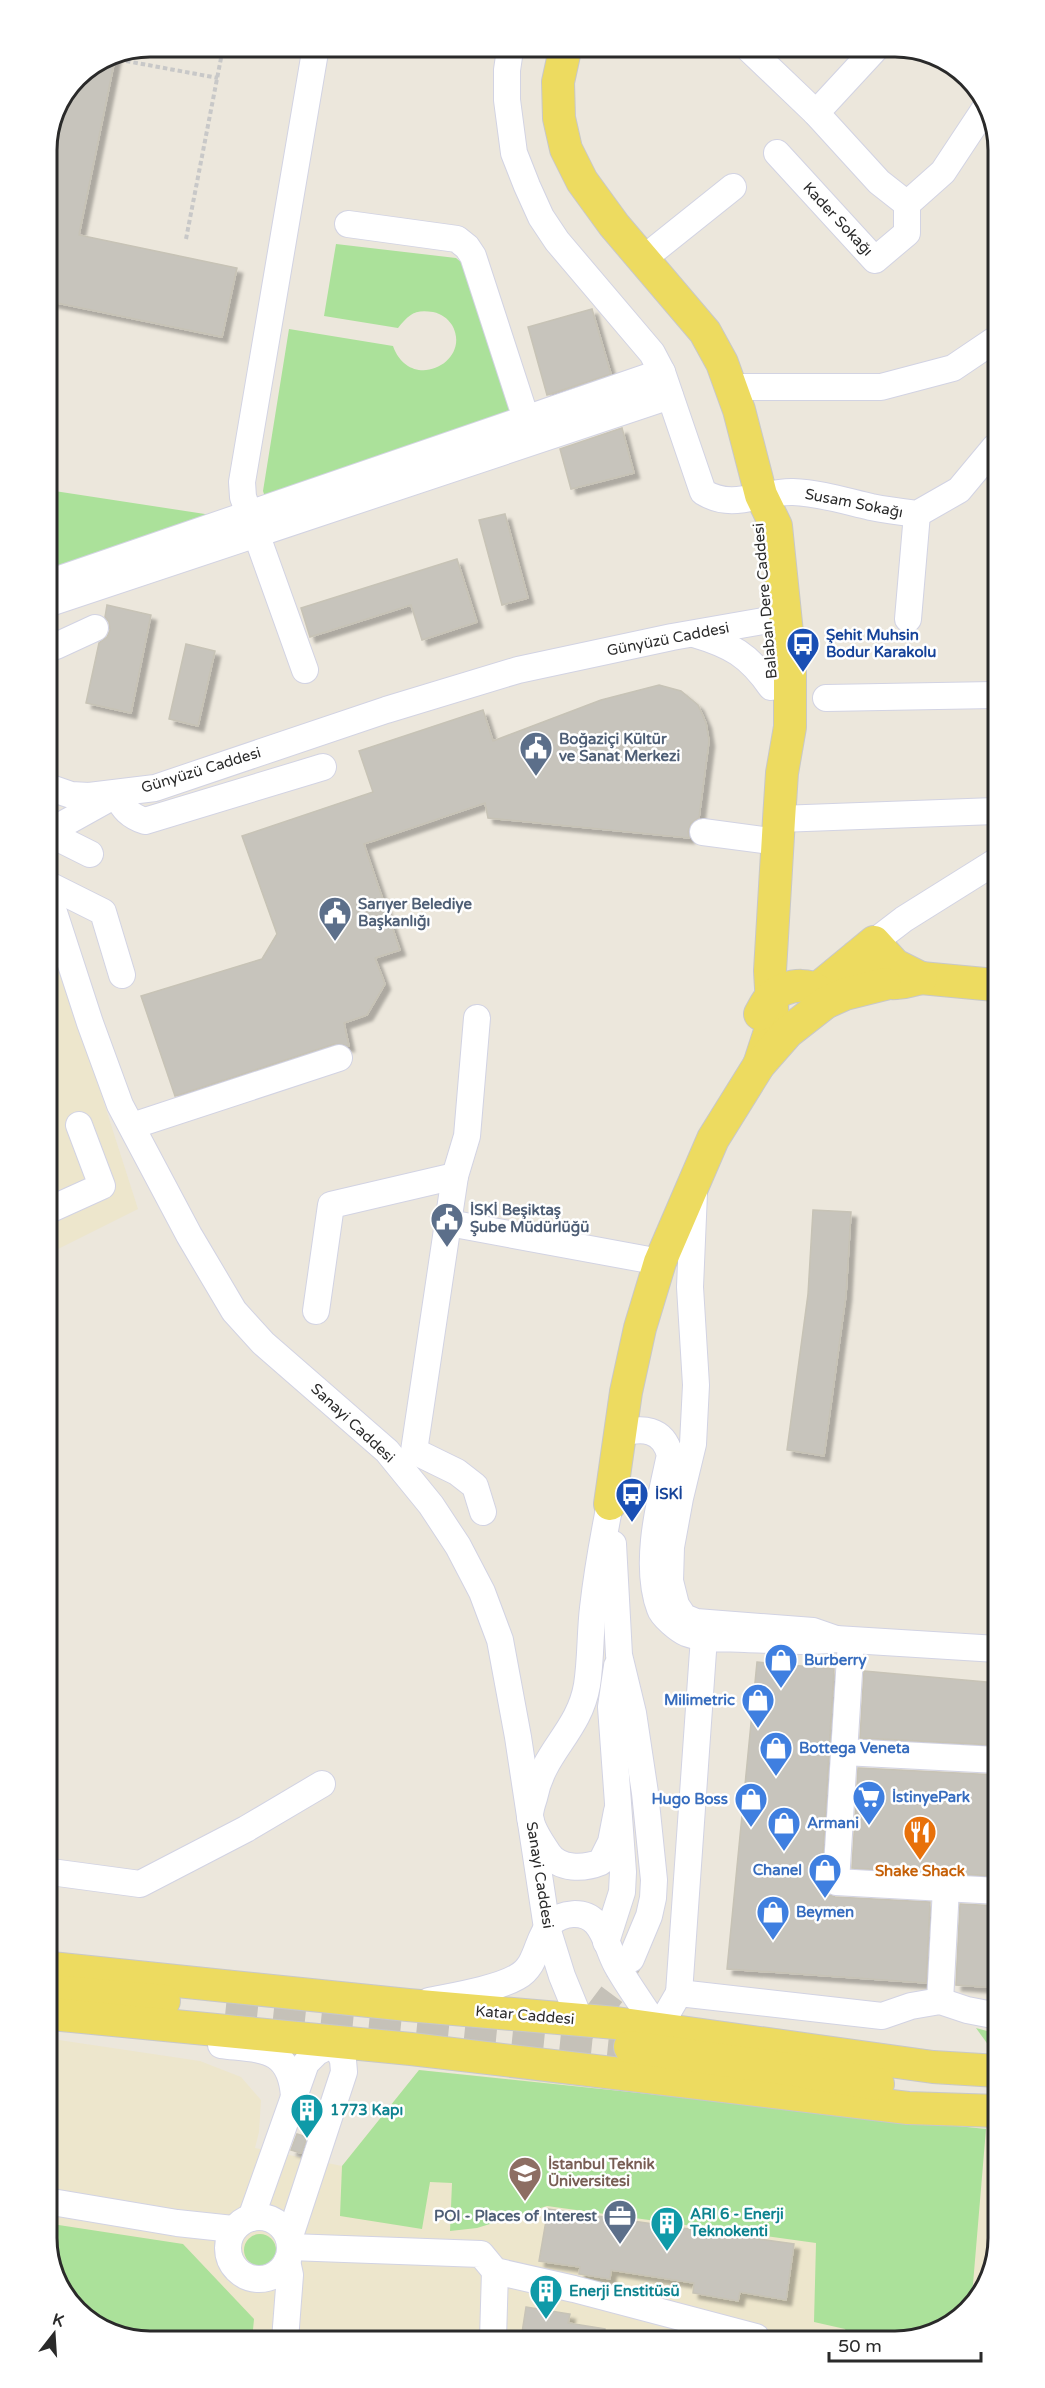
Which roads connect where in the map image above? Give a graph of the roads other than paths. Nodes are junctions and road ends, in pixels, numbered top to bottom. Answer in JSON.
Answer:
{"nodes":[{"id":1,"x":314,"y":57,"type":"edge"},
{"id":2,"x":509,"y":57,"type":"edge"},
{"id":3,"x":563,"y":57,"type":"edge"},
{"id":4,"x":757,"y":57,"type":"edge"},
{"id":5,"x":867,"y":57,"type":"edge"},
{"id":6,"x":816,"y":113,"type":"junction"},
{"id":7,"x":981,"y":115,"type":"edge"},
{"id":8,"x":777,"y":153,"type":"dead end"},
{"id":9,"x":733,"y":187,"type":"dead end"},
{"id":10,"x":907,"y":204,"type":"junction"},
{"id":11,"x":348,"y":224,"type":"dead end"},
{"id":12,"x":643,"y":259,"type":"junction"},
{"id":13,"x":988,"y":344,"type":"edge"},
{"id":14,"x":662,"y":372,"type":"junction"},
{"id":15,"x":731,"y":387,"type":"junction"},
{"id":16,"x":670,"y":396,"type":"junction"},
{"id":17,"x":530,"y":430,"type":"junction"},
{"id":18,"x":988,"y":455,"type":"edge"},
{"id":19,"x":761,"y":495,"type":"junction"},
{"id":20,"x":917,"y":514,"type":"junction"},
{"id":21,"x":253,"y":524,"type":"junction"},
{"id":22,"x":57,"y":580,"type":"edge"},
{"id":23,"x":57,"y":600,"type":"edge"},
{"id":24,"x":775,"y":610,"type":"junction"},
{"id":25,"x":908,"y":619,"type":"dead end"},
{"id":26,"x":95,"y":628,"type":"dead end"},
{"id":27,"x":691,"y":633,"type":"junction"},
{"id":28,"x":57,"y":646,"type":"edge"},
{"id":29,"x":305,"y":670,"type":"dead end"},
{"id":30,"x":771,"y":687,"type":"junction"},
{"id":31,"x":988,"y":695,"type":"edge"},
{"id":32,"x":826,"y":698,"type":"dead end"},
{"id":33,"x":323,"y":767,"type":"dead end"},
{"id":34,"x":782,"y":773,"type":"junction"},
{"id":35,"x":57,"y":789,"type":"edge"},
{"id":36,"x":117,"y":794,"type":"junction"},
{"id":37,"x":57,"y":795,"type":"edge"},
{"id":38,"x":988,"y":812,"type":"edge"},
{"id":39,"x":57,"y":827,"type":"edge"},
{"id":40,"x":57,"y":830,"type":"edge"},
{"id":41,"x":778,"y":830,"type":"junction"},
{"id":42,"x":57,"y":832,"type":"edge"},
{"id":43,"x":703,"y":832,"type":"dead end"},
{"id":44,"x":90,"y":855,"type":"dead end"},
{"id":45,"x":988,"y":866,"type":"edge"},
{"id":46,"x":57,"y":889,"type":"edge"},
{"id":47,"x":57,"y":938,"type":"edge"},
{"id":48,"x":865,"y":949,"type":"junction"},
{"id":49,"x":122,"y":975,"type":"dead end"},
{"id":50,"x":921,"y":978,"type":"junction"},
{"id":51,"x":885,"y":984,"type":"junction"},
{"id":52,"x":988,"y":984,"type":"edge"},
{"id":53,"x":770,"y":998,"type":"junction"},
{"id":54,"x":816,"y":1003,"type":"junction"},
{"id":55,"x":477,"y":1018,"type":"dead end"},
{"id":56,"x":339,"y":1058,"type":"dead end"},
{"id":57,"x":759,"y":1065,"type":"junction"},
{"id":58,"x":79,"y":1125,"type":"dead end"},
{"id":59,"x":132,"y":1126,"type":"junction"},
{"id":60,"x":455,"y":1176,"type":"junction"},
{"id":61,"x":695,"y":1179,"type":"junction"},
{"id":62,"x":57,"y":1206,"type":"edge"},
{"id":63,"x":449,"y":1223,"type":"junction"},
{"id":64,"x":660,"y":1262,"type":"junction"},
{"id":65,"x":316,"y":1311,"type":"dead end"},
{"id":66,"x":619,"y":1434,"type":"junction"},
{"id":67,"x":610,"y":1504,"type":"junction"},
{"id":68,"x":483,"y":1512,"type":"dead end"},
{"id":69,"x":704,"y":1637,"type":"junction"},
{"id":70,"x":844,"y":1640,"type":"junction"},
{"id":71,"x":988,"y":1648,"type":"edge"},
{"id":72,"x":619,"y":1655,"type":"junction"},
{"id":73,"x":844,"y":1752,"type":"junction"},
{"id":74,"x":988,"y":1760,"type":"edge"},
{"id":75,"x":321,"y":1784,"type":"dead end"},
{"id":76,"x":617,"y":1811,"type":"junction"},
{"id":77,"x":530,"y":1817,"type":"junction"},
{"id":78,"x":57,"y":1873,"type":"edge"},
{"id":79,"x":946,"y":1888,"type":"junction"},
{"id":80,"x":988,"y":1890,"type":"edge"},
{"id":81,"x":547,"y":1928,"type":"junction"},
{"id":82,"x":606,"y":1941,"type":"junction"},
{"id":83,"x":631,"y":1959,"type":"tunnel mouth"},
{"id":84,"x":57,"y":1969,"type":"edge"},
{"id":85,"x":277,"y":1990,"type":"junction"},
{"id":86,"x":57,"y":1992,"type":"edge"},
{"id":87,"x":679,"y":1993,"type":"junction"},
{"id":88,"x":940,"y":2001,"type":"junction"},
{"id":89,"x":408,"y":2005,"type":"junction"},
{"id":90,"x":226,"y":2006,"type":"tunnel mouth"},
{"id":91,"x":507,"y":2013,"type":"junction"},
{"id":92,"x":988,"y":2014,"type":"edge"},
{"id":93,"x":57,"y":2015,"type":"edge"},
{"id":94,"x":580,"y":2020,"type":"junction"},
{"id":95,"x":161,"y":2025,"type":"junction"},
{"id":96,"x":658,"y":2029,"type":"junction"},
{"id":97,"x":335,"y":2043,"type":"junction"},
{"id":98,"x":626,"y":2061,"type":"junction"},
{"id":99,"x":988,"y":2070,"type":"edge"},
{"id":100,"x":294,"y":2096,"type":"junction"},
{"id":101,"x":988,"y":2096,"type":"edge"},
{"id":102,"x":988,"y":2111,"type":"edge"},
{"id":103,"x":57,"y":2203,"type":"edge"},
{"id":104,"x":177,"y":2223,"type":"junction"},
{"id":105,"x":242,"y":2223,"type":"junction"},
{"id":106,"x":289,"y":2249,"type":"junction"},
{"id":107,"x":231,"y":2261,"type":"junction"},
{"id":108,"x":495,"y":2271,"type":"junction"},
{"id":109,"x":255,"y":2279,"type":"junction"},
{"id":110,"x":271,"y":2331,"type":"edge"},
{"id":111,"x":286,"y":2331,"type":"edge"},
{"id":112,"x":493,"y":2331,"type":"edge"},
{"id":113,"x":730,"y":2331,"type":"edge"}],
"edges":[{"from":1,"to":21,"type":"street"},
{"from":2,"to":14,"type":"street"},
{"from":3,"to":12,"type":"main road","name":"Balaban Dere Caddesi"},
{"from":4,"to":6,"type":"street"},
{"from":5,"to":6,"type":"street"},
{"from":6,"to":10,"type":"street"},
{"from":7,"to":10,"type":"street"},
{"from":8,"to":10,"type":"street","name":"Kader Sokağı"},
{"from":9,"to":12,"type":"street"},
{"from":11,"to":17,"type":"street"},
{"from":12,"to":15,"type":"main road","name":"Balaban Dere Caddesi"},
{"from":13,"to":15,"type":"street"},
{"from":14,"to":16,"type":"street"},
{"from":14,"to":17,"type":"street"},
{"from":15,"to":19,"type":"main road","name":"Balaban Dere Caddesi"},
{"from":16,"to":17,"type":"street"},
{"from":16,"to":19,"type":"street","name":"Susam Sokağı"},
{"from":17,"to":21,"type":"street"},
{"from":18,"to":20,"type":"street","name":"Susam Sokağı"},
{"from":19,"to":20,"type":"street","name":"Susam Sokağı"},
{"from":19,"to":24,"type":"main road","name":"Balaban Dere Caddesi"},
{"from":20,"to":25,"type":"street"},
{"from":21,"to":22,"type":"street"},
{"from":21,"to":23,"type":"street"},
{"from":21,"to":29,"type":"street"},
{"from":24,"to":27,"type":"street","name":"Günyüzü Caddesi"},
{"from":24,"to":30,"type":"main road","name":"Balaban Dere Caddesi"},
{"from":24,"to":34,"type":"main road","name":"Balaban Dere Caddesi"},
{"from":24,"to":36,"type":"street","name":"Günyüzü Caddesi"},
{"from":26,"to":28,"type":"street"},
{"from":27,"to":30,"type":"street"},
{"from":27,"to":36,"type":"street","name":"Günyüzü Caddesi"},
{"from":30,"to":34,"type":"main road","name":"Balaban Dere Caddesi"},
{"from":31,"to":32,"type":"street"},
{"from":33,"to":36,"type":"street"},
{"from":34,"to":41,"type":"main road","name":"Balaban Dere Caddesi"},
{"from":35,"to":36,"type":"street"},
{"from":36,"to":40,"type":"street"},
{"from":37,"to":39,"type":"street"},
{"from":38,"to":41,"type":"street"},
{"from":41,"to":43,"type":"street"},
{"from":41,"to":53,"type":"main road","name":"Balaban Dere Caddesi"},
{"from":42,"to":44,"type":"street"},
{"from":45,"to":48,"type":"street"},
{"from":46,"to":49,"type":"street"},
{"from":47,"to":59,"type":"street","name":"Sanayi Caddesi"},
{"from":48,"to":50,"type":"main road"},
{"from":48,"to":51,"type":"main road"},
{"from":48,"to":54,"type":"main road"},
{"from":50,"to":51,"type":"main road"},
{"from":50,"to":52,"type":"main road"},
{"from":51,"to":54,"type":"main road"},
{"from":53,"to":54,"type":"main road"},
{"from":53,"to":57,"type":"main road","name":"Balaban Dere Caddesi"},
{"from":53,"to":64,"type":"main road"},
{"from":54,"to":57,"type":"main road"},
{"from":55,"to":60,"type":"street"},
{"from":56,"to":59,"type":"street"},
{"from":57,"to":61,"type":"main road"},
{"from":58,"to":62,"type":"street"},
{"from":59,"to":77,"type":"street","name":"Sanayi Caddesi"},
{"from":60,"to":63,"type":"street"},
{"from":60,"to":65,"type":"street"},
{"from":61,"to":64,"type":"main road"},
{"from":61,"to":70,"type":"street"},
{"from":63,"to":64,"type":"street"},
{"from":63,"to":68,"type":"street"},
{"from":64,"to":66,"type":"main road"},
{"from":66,"to":67,"type":"main road"},
{"from":66,"to":69,"type":"street"},
{"from":67,"to":72,"type":"street"},
{"from":67,"to":77,"type":"street"},
{"from":69,"to":70,"type":"street"},
{"from":69,"to":87,"type":"street"},
{"from":70,"to":71,"type":"street"},
{"from":70,"to":73,"type":"street"},
{"from":72,"to":76,"type":"street"},
{"from":72,"to":83,"type":"street"},
{"from":73,"to":74,"type":"street"},
{"from":73,"to":79,"type":"street"},
{"from":75,"to":78,"type":"street"},
{"from":76,"to":77,"type":"street"},
{"from":76,"to":82,"type":"street"},
{"from":77,"to":81,"type":"street","name":"Sanayi Caddesi"},
{"from":79,"to":80,"type":"street"},
{"from":79,"to":88,"type":"street"},
{"from":81,"to":82,"type":"street"},
{"from":81,"to":89,"type":"street"},
{"from":81,"to":94,"type":"street","name":"Sanayi Caddesi"},
{"from":82,"to":96,"type":"street"},
{"from":84,"to":85,"type":"main road","name":"Katar Caddesi"},
{"from":85,"to":89,"type":"main road","name":"Katar Caddesi"},
{"from":85,"to":97,"type":"main road"},
{"from":86,"to":90,"type":"main road"},
{"from":87,"to":88,"type":"street"},
{"from":87,"to":96,"type":"street"},
{"from":88,"to":92,"type":"street"},
{"from":89,"to":91,"type":"main road","name":"Katar Caddesi"},
{"from":91,"to":94,"type":"main road","name":"Katar Caddesi"},
{"from":91,"to":97,"type":"main road"},
{"from":93,"to":95,"type":"main road"},
{"from":94,"to":96,"type":"main road","name":"Katar Caddesi"},
{"from":94,"to":98,"type":"main road"},
{"from":95,"to":97,"type":"main road"},
{"from":95,"to":100,"type":"street"},
{"from":96,"to":99,"type":"main road","name":"Katar Caddesi"},
{"from":97,"to":98,"type":"main road"},
{"from":97,"to":100,"type":"street"},
{"from":97,"to":106,"type":"street"},
{"from":98,"to":101,"type":"main road"},
{"from":98,"to":102,"type":"main road"},
{"from":100,"to":105,"type":"street"},
{"from":103,"to":104,"type":"street"},
{"from":104,"to":105,"type":"street"},
{"from":104,"to":107,"type":"street"},
{"from":105,"to":106,"type":"street"},
{"from":105,"to":107,"type":"street"},
{"from":106,"to":108,"type":"street"},
{"from":106,"to":109,"type":"street"},
{"from":106,"to":111,"type":"street"},
{"from":107,"to":109,"type":"street"},
{"from":108,"to":112,"type":"street"},
{"from":108,"to":113,"type":"street"},
{"from":109,"to":110,"type":"street"}]}
